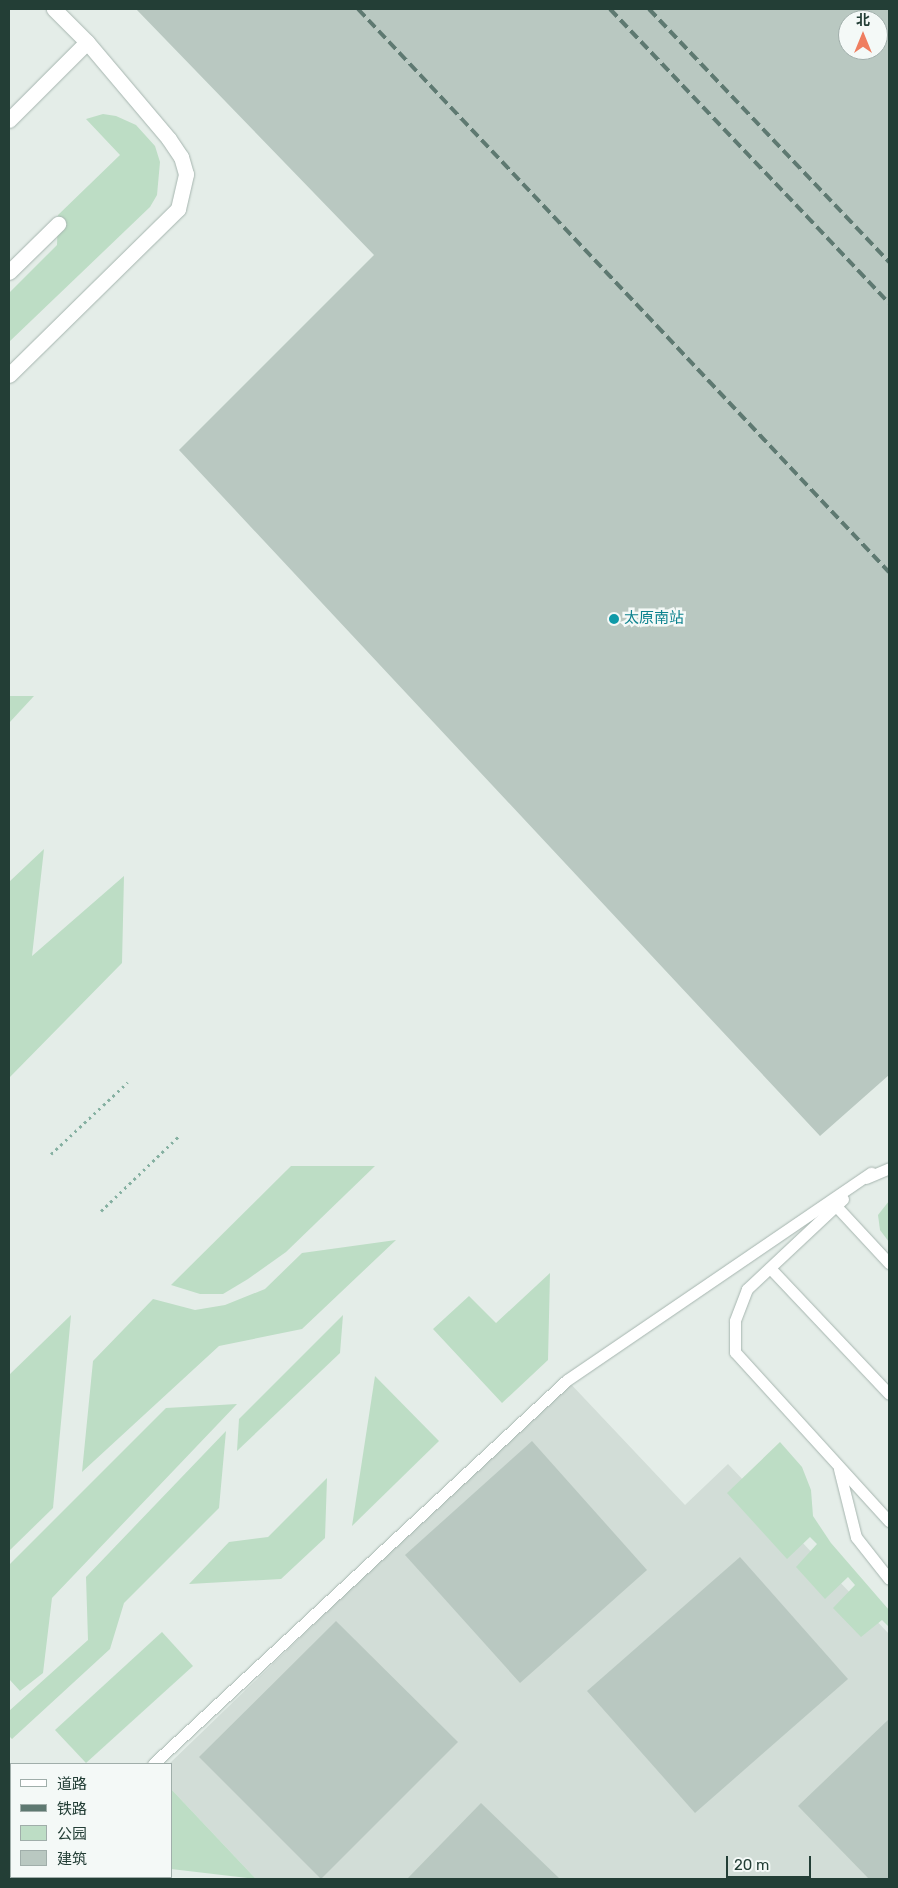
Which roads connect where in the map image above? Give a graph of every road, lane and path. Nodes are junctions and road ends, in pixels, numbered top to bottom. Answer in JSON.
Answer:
{"nodes":[{"id":1,"x":54,"y":9,"type":"edge"},
{"id":2,"x":87,"y":42,"type":"junction"},
{"id":3,"x":9,"y":120,"type":"edge"},
{"id":4,"x":58,"y":224,"type":"dead end"},
{"id":5,"x":9,"y":272,"type":"edge"},
{"id":6,"x":9,"y":375,"type":"edge"},
{"id":7,"x":128,"y":1082,"type":"dead end"},
{"id":8,"x":180,"y":1136,"type":"dead end"},
{"id":9,"x":52,"y":1154,"type":"dead end"},
{"id":10,"x":889,"y":1168,"type":"edge"},
{"id":11,"x":871,"y":1173,"type":"junction"},
{"id":12,"x":836,"y":1206,"type":"junction"},
{"id":13,"x":101,"y":1211,"type":"dead end"},
{"id":14,"x":889,"y":1263,"type":"edge"},
{"id":15,"x":770,"y":1268,"type":"junction"},
{"id":16,"x":889,"y":1394,"type":"edge"},
{"id":17,"x":839,"y":1468,"type":"junction"},
{"id":18,"x":889,"y":1521,"type":"edge"},
{"id":19,"x":889,"y":1579,"type":"edge"},
{"id":20,"x":154,"y":1763,"type":"edge"}],
"edges":[{"from":1,"to":2,"type":"street"},
{"from":2,"to":3,"type":"street"},
{"from":2,"to":6,"type":"street"},
{"from":4,"to":5,"type":"street"},
{"from":7,"to":9,"type":"path"},
{"from":8,"to":13,"type":"path"},
{"from":10,"to":11,"type":"lane"},
{"from":11,"to":12,"type":"lane"},
{"from":11,"to":20,"type":"lane"},
{"from":12,"to":14,"type":"lane"},
{"from":12,"to":15,"type":"lane"},
{"from":15,"to":16,"type":"lane"},
{"from":15,"to":17,"type":"lane"},
{"from":17,"to":18,"type":"lane"},
{"from":17,"to":19,"type":"lane"}]}
